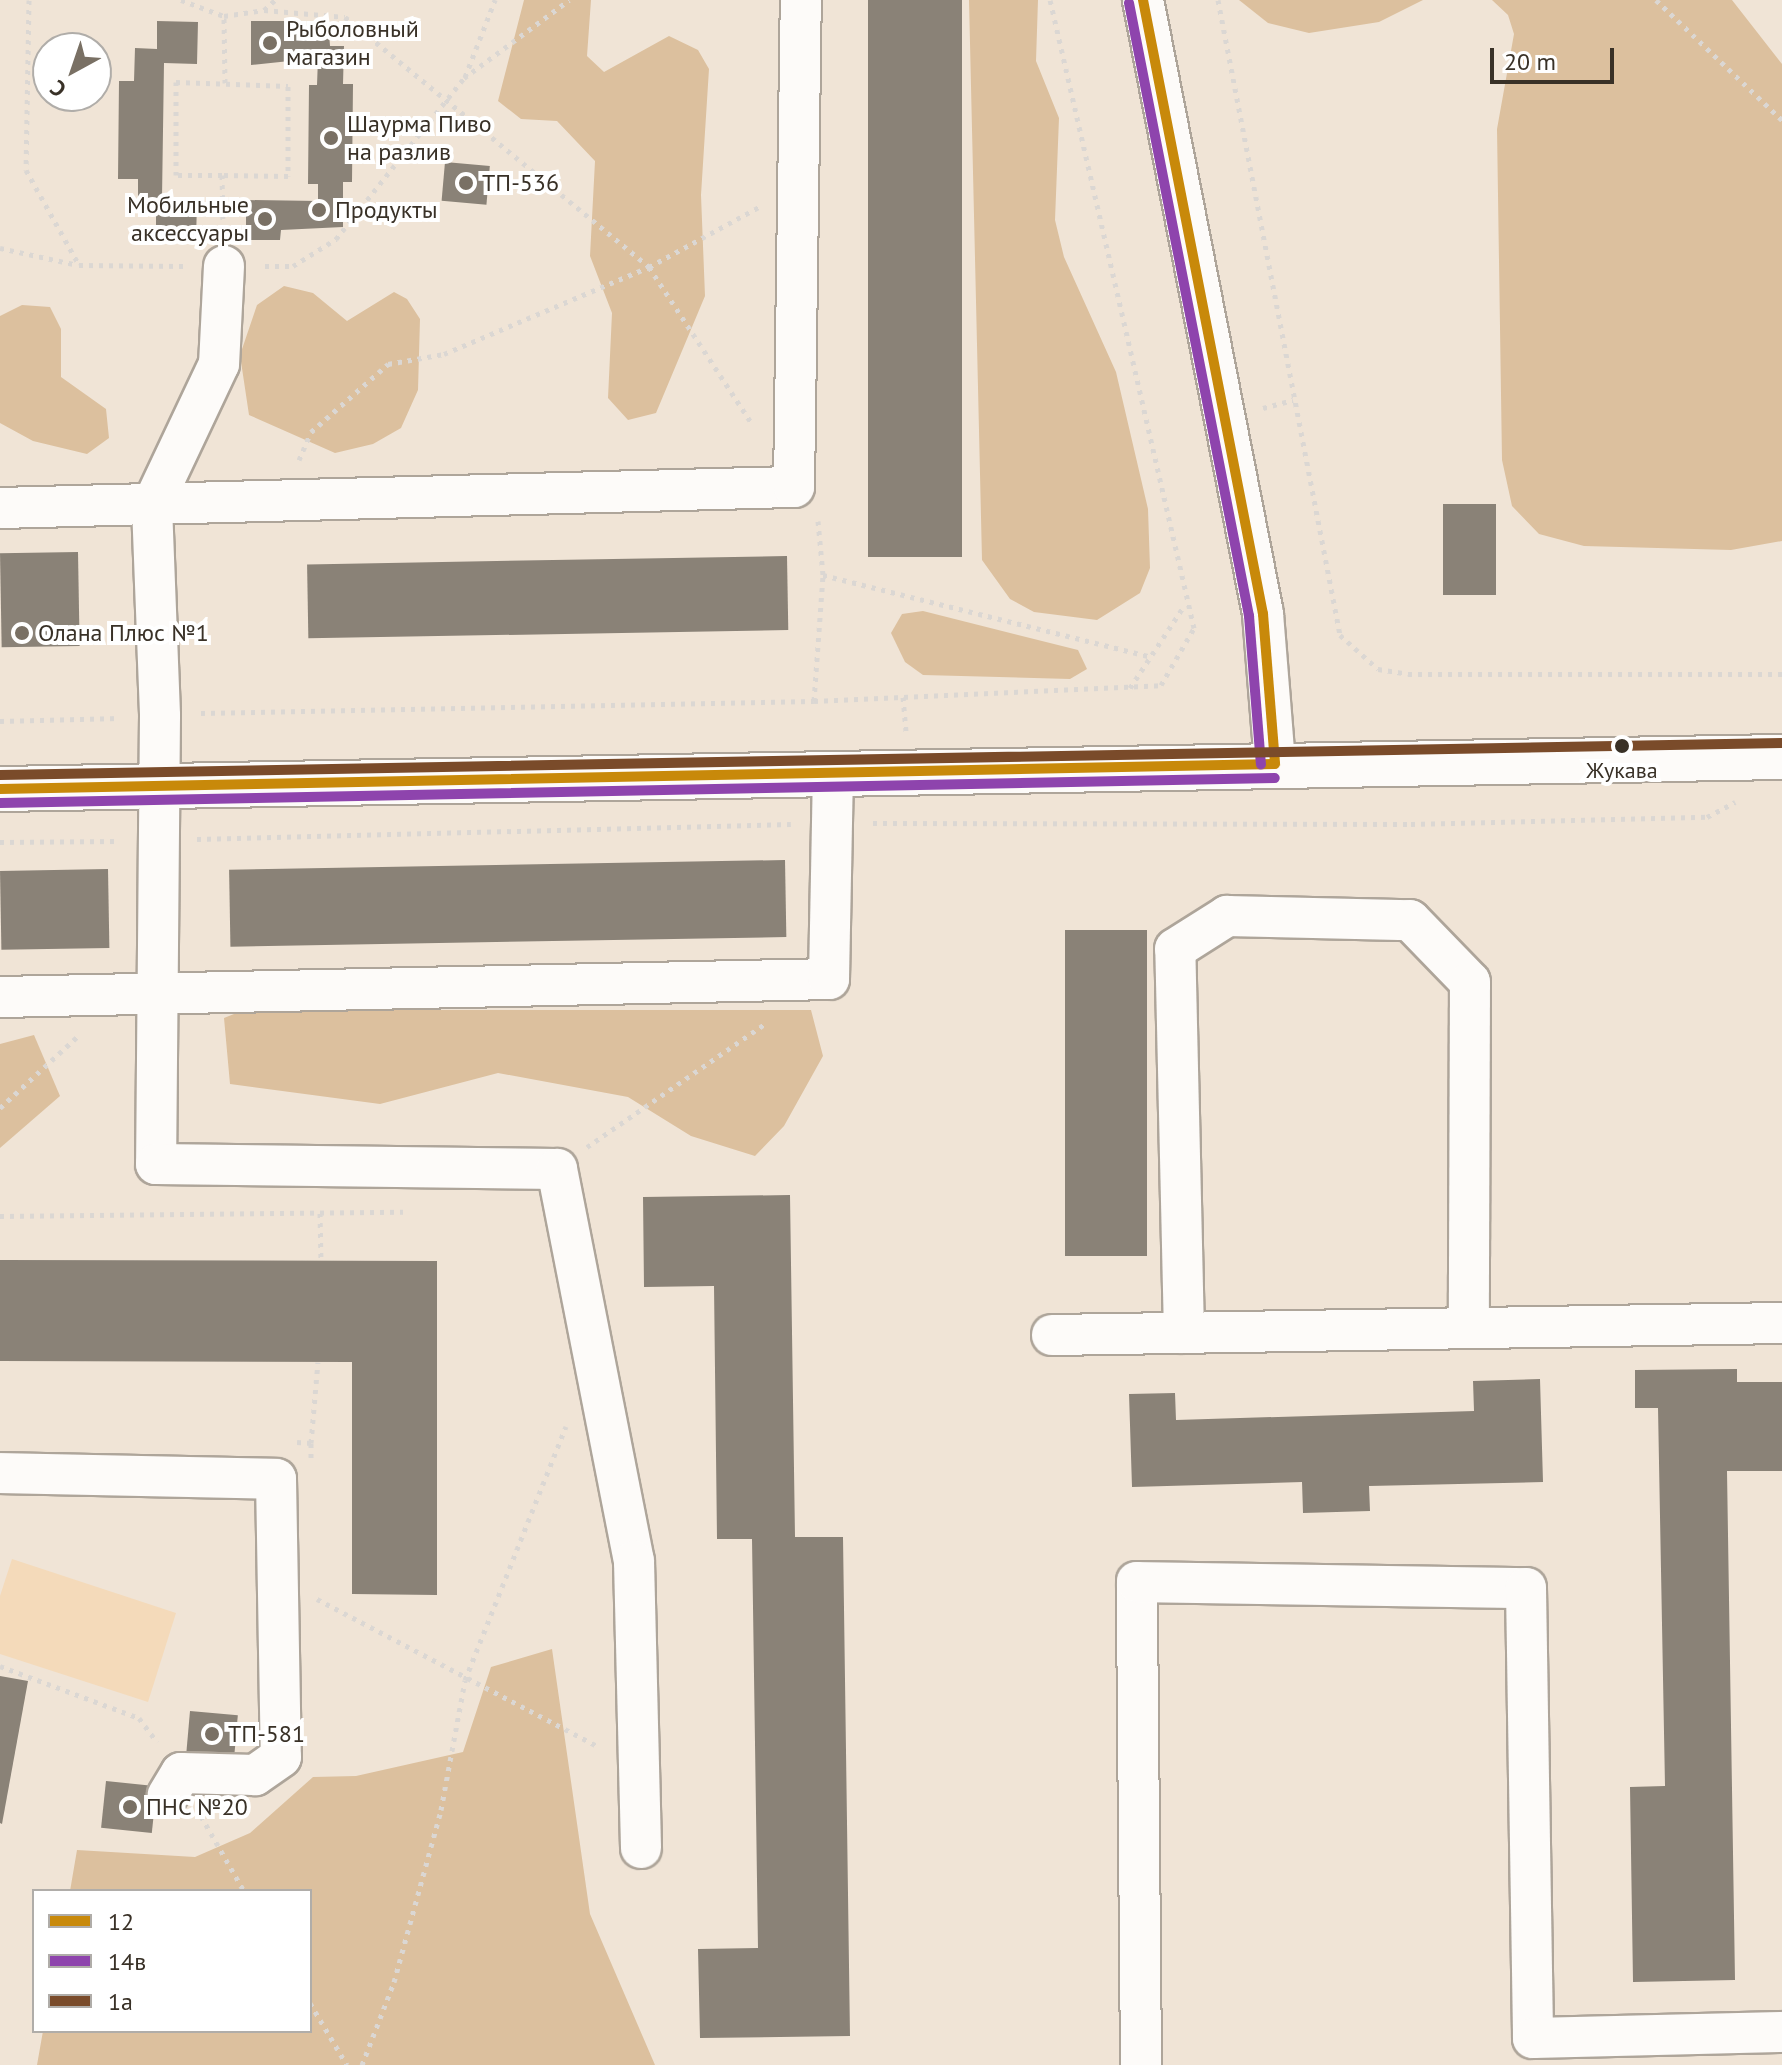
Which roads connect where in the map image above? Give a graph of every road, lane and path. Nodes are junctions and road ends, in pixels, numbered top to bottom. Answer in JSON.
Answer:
{"nodes":[{"id":1,"x":29,"y":0,"type":"edge"},
{"id":2,"x":181,"y":0,"type":"edge"},
{"id":3,"x":275,"y":0,"type":"edge"},
{"id":4,"x":495,"y":0,"type":"edge"},
{"id":5,"x":569,"y":0,"type":"edge"},
{"id":6,"x":801,"y":0,"type":"edge"},
{"id":7,"x":1050,"y":0,"type":"edge"},
{"id":8,"x":1143,"y":0,"type":"edge"},
{"id":9,"x":1218,"y":0,"type":"edge"},
{"id":10,"x":1656,"y":0,"type":"edge"},
{"id":11,"x":264,"y":10,"type":"junction"},
{"id":12,"x":224,"y":16,"type":"junction"},
{"id":13,"x":464,"y":78,"type":"junction"},
{"id":14,"x":225,"y":83,"type":"junction"},
{"id":15,"x":448,"y":98,"type":"junction"},
{"id":16,"x":1782,"y":120,"type":"edge"},
{"id":17,"x":222,"y":175,"type":"junction"},
{"id":18,"x":798,"y":186,"type":"junction"},
{"id":19,"x":0,"y":248,"type":"edge"},
{"id":20,"x":79,"y":265,"type":"junction"},
{"id":21,"x":224,"y":266,"type":"junction"},
{"id":22,"x":649,"y":267,"type":"junction"},
{"id":23,"x":794,"y":487,"type":"junction"},
{"id":24,"x":282,"y":502,"type":"junction"},
{"id":25,"x":152,"y":506,"type":"junction"},
{"id":26,"x":0,"y":508,"type":"edge"},
{"id":27,"x":802,"y":526,"type":"dead end"},
{"id":28,"x":1184,"y":605,"type":"junction"},
{"id":29,"x":1151,"y":657,"type":"junction"},
{"id":30,"x":1782,"y":674,"type":"edge"},
{"id":31,"x":1130,"y":688,"type":"junction"},
{"id":32,"x":814,"y":701,"type":"junction"},
{"id":33,"x":160,"y":716,"type":"junction"},
{"id":34,"x":0,"y":721,"type":"edge"},
{"id":35,"x":1782,"y":757,"type":"edge"},
{"id":36,"x":1275,"y":764,"type":"junction"},
{"id":37,"x":833,"y":773,"type":"junction"},
{"id":38,"x":160,"y":786,"type":"junction"},
{"id":39,"x":0,"y":789,"type":"edge"},
{"id":40,"x":1748,"y":795,"type":"dead end"},
{"id":41,"x":833,"y":823,"type":"junction"},
{"id":42,"x":160,"y":840,"type":"junction"},
{"id":43,"x":0,"y":842,"type":"edge"},
{"id":44,"x":154,"y":995,"type":"junction"},
{"id":45,"x":0,"y":997,"type":"edge"},
{"id":46,"x":777,"y":1015,"type":"dead end"},
{"id":47,"x":557,"y":1169,"type":"junction"},
{"id":48,"x":412,"y":1211,"type":"dead end"},
{"id":49,"x":320,"y":1213,"type":"junction"},
{"id":50,"x":0,"y":1216,"type":"edge"},
{"id":51,"x":321,"y":1261,"type":"dead end"},
{"id":52,"x":1782,"y":1323,"type":"edge"},
{"id":53,"x":1469,"y":1328,"type":"junction"},
{"id":54,"x":1184,"y":1333,"type":"junction"},
{"id":55,"x":1052,"y":1335,"type":"dead end"},
{"id":56,"x":318,"y":1362,"type":"dead end"},
{"id":57,"x":572,"y":1410,"type":"dead end"},
{"id":58,"x":311,"y":1443,"type":"dead end"},
{"id":59,"x":0,"y":1473,"type":"edge"},
{"id":60,"x":278,"y":1577,"type":"junction"},
{"id":61,"x":465,"y":1680,"type":"junction"},
{"id":62,"x":639,"y":1767,"type":"junction"},
{"id":63,"x":168,"y":1795,"type":"dead end"},
{"id":64,"x":641,"y":1848,"type":"dead end"},
{"id":65,"x":312,"y":2006,"type":"edge"},
{"id":66,"x":1782,"y":2032,"type":"edge"},
{"id":67,"x":347,"y":2065,"type":"edge"},
{"id":68,"x":362,"y":2065,"type":"edge"},
{"id":69,"x":1141,"y":2065,"type":"edge"}],
"edges":[{"from":1,"to":20,"type":"path"},
{"from":2,"to":12,"type":"path"},
{"from":3,"to":11,"type":"path"},
{"from":4,"to":13,"type":"path"},
{"from":5,"to":13,"type":"path"},
{"from":6,"to":18,"type":"street"},
{"from":7,"to":28,"type":"path"},
{"from":8,"to":36,"type":"street"},
{"from":9,"to":30,"type":"path"},
{"from":10,"to":16,"type":"path"},
{"from":11,"to":12,"type":"path"},
{"from":11,"to":15,"type":"path"},
{"from":12,"to":14,"type":"path"},
{"from":13,"to":15,"type":"path"},
{"from":14,"to":17,"type":"path"},
{"from":14,"to":17,"type":"path"},
{"from":15,"to":21,"type":"path"},
{"from":15,"to":22,"type":"path"},
{"from":17,"to":21,"type":"path"},
{"from":18,"to":22,"type":"path"},
{"from":18,"to":23,"type":"street"},
{"from":19,"to":20,"type":"path"},
{"from":20,"to":21,"type":"path"},
{"from":21,"to":25,"type":"street"},
{"from":22,"to":23,"type":"path"},
{"from":22,"to":24,"type":"path"},
{"from":23,"to":24,"type":"street"},
{"from":23,"to":27,"type":"path"},
{"from":24,"to":25,"type":"street"},
{"from":25,"to":26,"type":"street"},
{"from":25,"to":33,"type":"street"},
{"from":28,"to":29,"type":"path"},
{"from":28,"to":31,"type":"path"},
{"from":29,"to":31,"type":"path"},
{"from":29,"to":32,"type":"path"},
{"from":31,"to":32,"type":"path"},
{"from":32,"to":33,"type":"path"},
{"from":33,"to":34,"type":"path"},
{"from":33,"to":38,"type":"street"},
{"from":35,"to":36,"type":"main road"},
{"from":36,"to":37,"type":"main road"},
{"from":37,"to":38,"type":"main road"},
{"from":37,"to":41,"type":"street"},
{"from":38,"to":39,"type":"main road"},
{"from":38,"to":42,"type":"street"},
{"from":40,"to":41,"type":"path"},
{"from":41,"to":42,"type":"path"},
{"from":41,"to":44,"type":"street"},
{"from":42,"to":43,"type":"path"},
{"from":42,"to":44,"type":"street"},
{"from":44,"to":45,"type":"street"},
{"from":44,"to":47,"type":"street"},
{"from":46,"to":47,"type":"path"},
{"from":47,"to":62,"type":"street"},
{"from":48,"to":49,"type":"path"},
{"from":49,"to":50,"type":"path"},
{"from":49,"to":51,"type":"path"},
{"from":52,"to":53,"type":"street"},
{"from":53,"to":54,"type":"street"},
{"from":53,"to":54,"type":"street"},
{"from":54,"to":55,"type":"street"},
{"from":56,"to":58,"type":"path"},
{"from":57,"to":61,"type":"path"},
{"from":59,"to":60,"type":"street"},
{"from":60,"to":61,"type":"path"},
{"from":60,"to":63,"type":"street"},
{"from":61,"to":62,"type":"path"},
{"from":61,"to":68,"type":"path"},
{"from":62,"to":64,"type":"street"},
{"from":65,"to":67,"type":"path"},
{"from":66,"to":69,"type":"street"}]}
